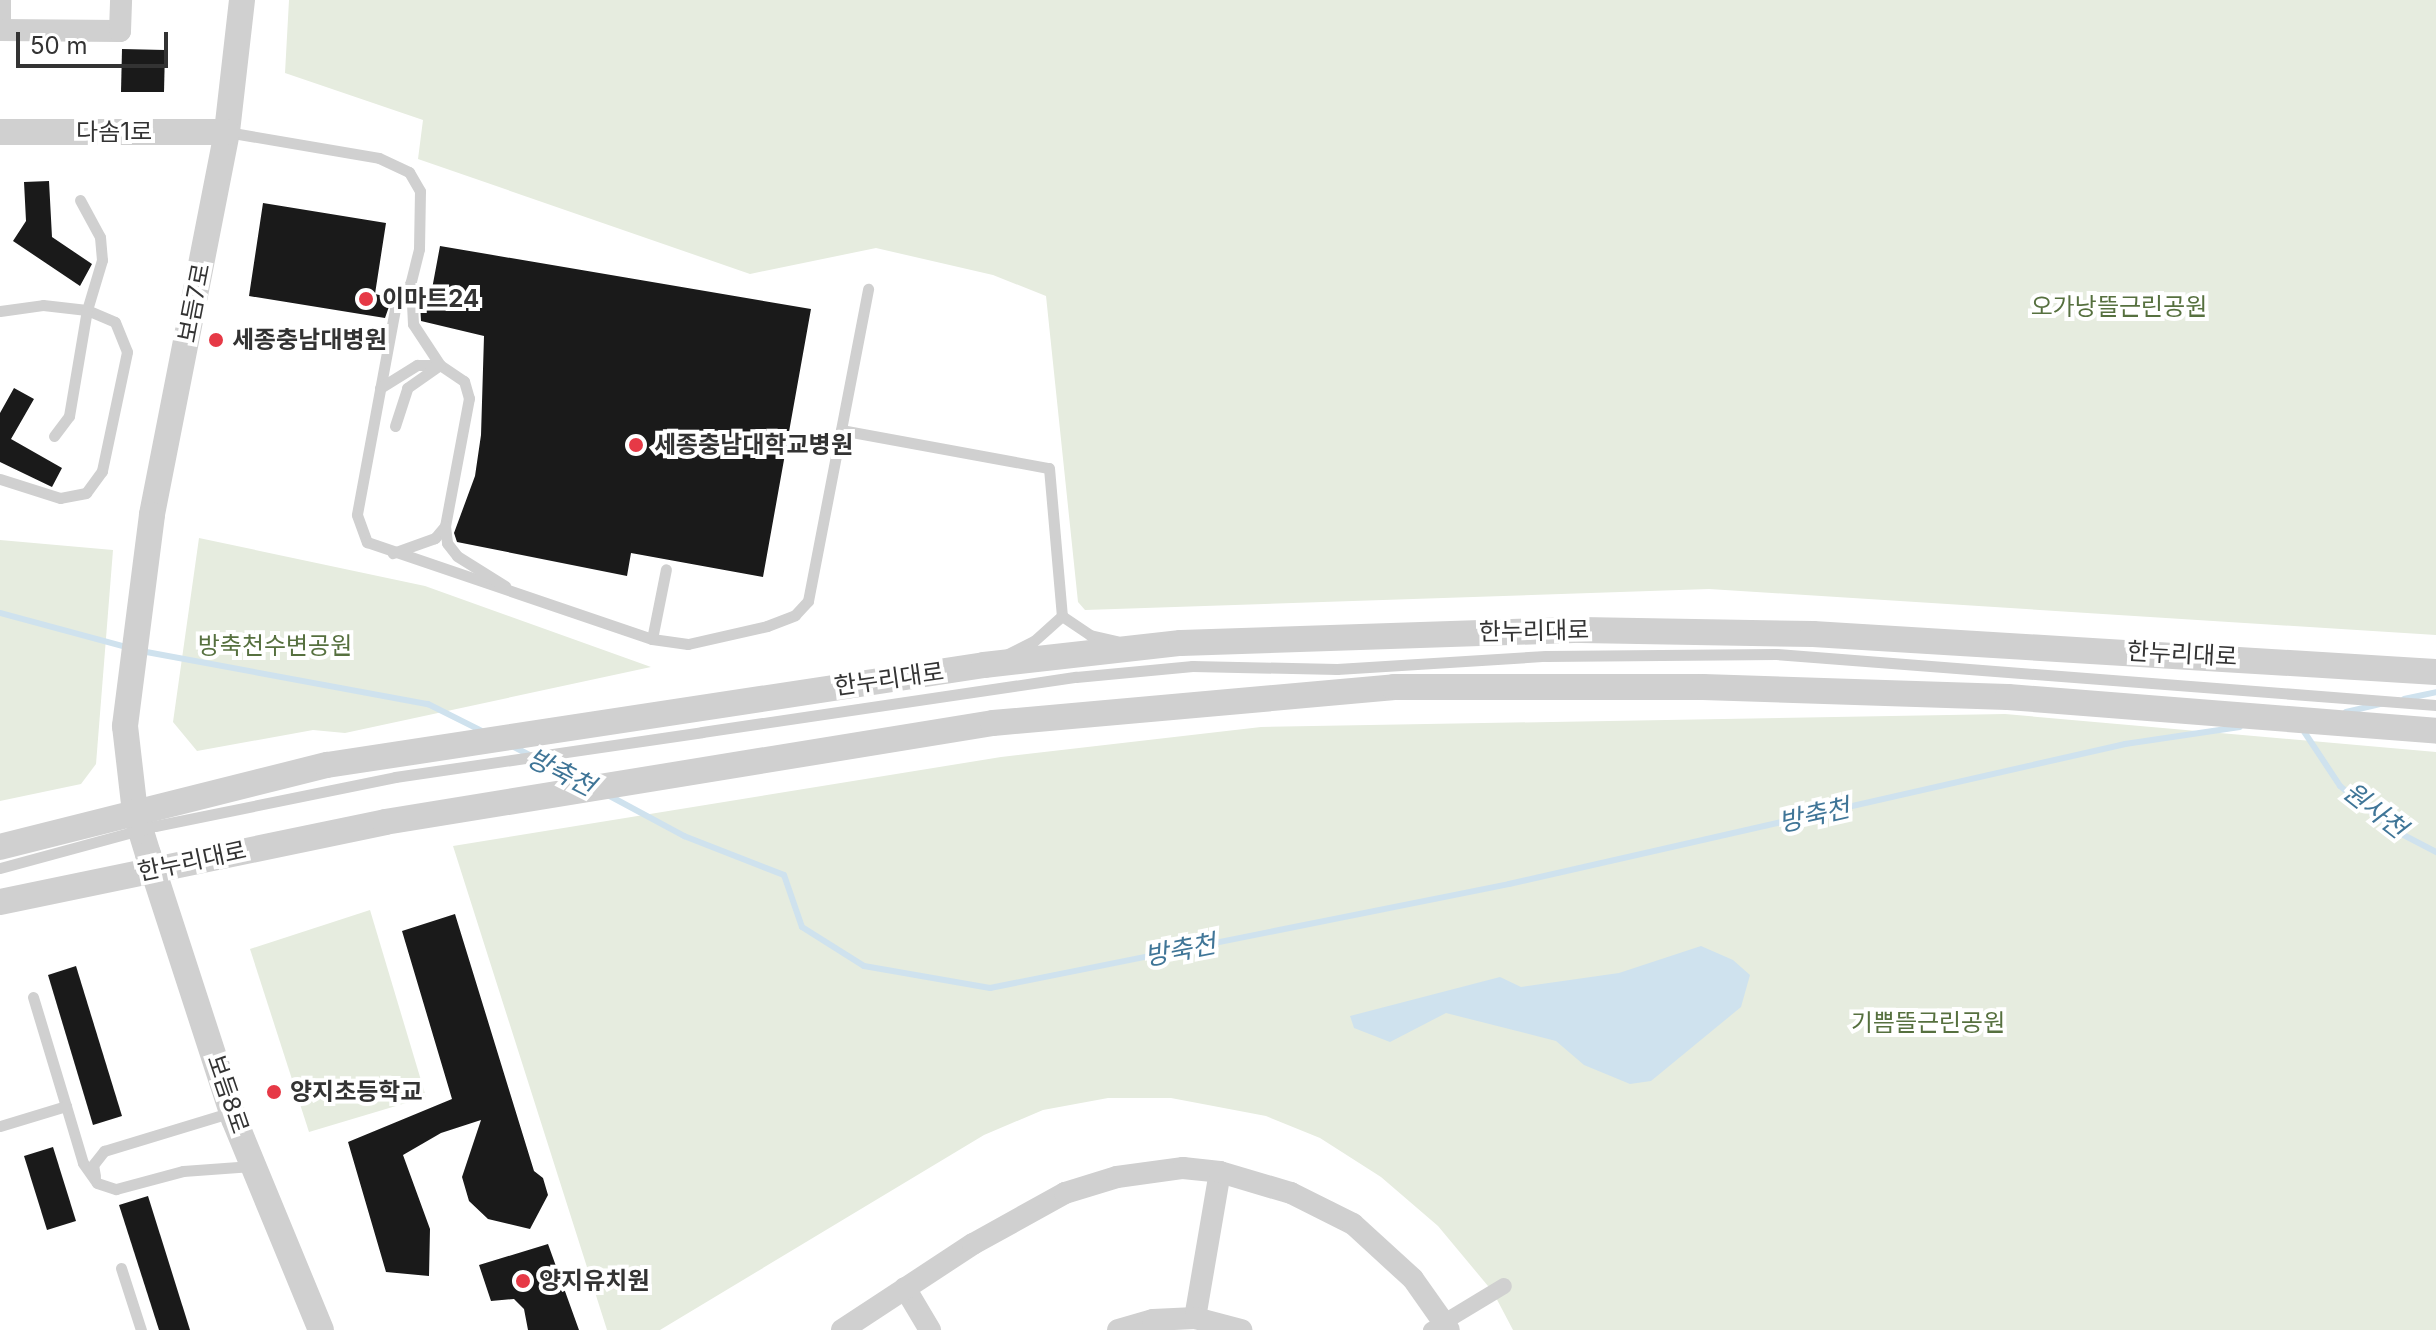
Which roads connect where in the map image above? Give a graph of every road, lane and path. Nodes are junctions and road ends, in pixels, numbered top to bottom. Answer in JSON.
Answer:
{"nodes":[{"id":1,"x":0,"y":0,"type":"edge"},
{"id":2,"x":121,"y":0,"type":"edge"},
{"id":3,"x":242,"y":0,"type":"edge"},
{"id":4,"x":0,"y":30,"type":"edge"},
{"id":5,"x":0,"y":132,"type":"edge"},
{"id":6,"x":227,"y":132,"type":"junction"},
{"id":7,"x":80,"y":200,"type":"dead end"},
{"id":8,"x":411,"y":282,"type":"junction"},
{"id":9,"x":868,"y":289,"type":"dead end"},
{"id":10,"x":87,"y":310,"type":"junction"},
{"id":11,"x":0,"y":311,"type":"edge"},
{"id":12,"x":440,"y":365,"type":"junction"},
{"id":13,"x":380,"y":388,"type":"junction"},
{"id":14,"x":395,"y":426,"type":"dead end"},
{"id":15,"x":841,"y":430,"type":"junction"},
{"id":16,"x":54,"y":436,"type":"dead end"},
{"id":17,"x":0,"y":479,"type":"edge"},
{"id":18,"x":445,"y":526,"type":"junction"},
{"id":19,"x":392,"y":553,"type":"junction"},
{"id":20,"x":666,"y":569,"type":"dead end"},
{"id":21,"x":523,"y":596,"type":"junction"},
{"id":22,"x":1062,"y":616,"type":"junction"},
{"id":23,"x":652,"y":639,"type":"junction"},
{"id":24,"x":1140,"y":647,"type":"junction"},
{"id":25,"x":984,"y":665,"type":"junction"},
{"id":26,"x":2436,"y":672,"type":"edge"},
{"id":27,"x":2436,"y":705,"type":"edge"},
{"id":28,"x":2436,"y":731,"type":"edge"},
{"id":29,"x":135,"y":812,"type":"junction"},
{"id":30,"x":0,"y":847,"type":"edge"},
{"id":31,"x":150,"y":861,"type":"junction"},
{"id":32,"x":0,"y":868,"type":"edge"},
{"id":33,"x":0,"y":902,"type":"edge"},
{"id":34,"x":33,"y":997,"type":"dead end"},
{"id":35,"x":66,"y":1106,"type":"junction"},
{"id":36,"x":232,"y":1112,"type":"junction"},
{"id":37,"x":0,"y":1126,"type":"edge"},
{"id":38,"x":254,"y":1166,"type":"junction"},
{"id":39,"x":1220,"y":1172,"type":"junction"},
{"id":40,"x":97,"y":1183,"type":"junction"},
{"id":41,"x":121,"y":1268,"type":"dead end"},
{"id":42,"x":1504,"y":1286,"type":"dead end"},
{"id":43,"x":905,"y":1288,"type":"junction"},
{"id":44,"x":1195,"y":1318,"type":"junction"},
{"id":45,"x":1441,"y":1327,"type":"edge"},
{"id":46,"x":141,"y":1330,"type":"edge"},
{"id":47,"x":321,"y":1330,"type":"edge"},
{"id":48,"x":842,"y":1330,"type":"edge"},
{"id":49,"x":930,"y":1330,"type":"edge"},
{"id":50,"x":1118,"y":1330,"type":"edge"},
{"id":51,"x":1241,"y":1330,"type":"edge"}],
"edges":[{"from":1,"to":4,"type":"street"},
{"from":2,"to":4,"type":"street"},
{"from":3,"to":6,"type":"street","name":"보듬7로"},
{"from":5,"to":6,"type":"street","name":"다솜1로"},
{"from":6,"to":8,"type":"lane"},
{"from":6,"to":29,"type":"street","name":"보듬7로"},
{"from":7,"to":10,"type":"lane"},
{"from":8,"to":12,"type":"lane"},
{"from":8,"to":13,"type":"lane"},
{"from":9,"to":15,"type":"lane"},
{"from":10,"to":11,"type":"lane"},
{"from":10,"to":16,"type":"lane"},
{"from":10,"to":17,"type":"lane"},
{"from":12,"to":13,"type":"lane"},
{"from":12,"to":14,"type":"lane"},
{"from":12,"to":18,"type":"lane"},
{"from":13,"to":19,"type":"lane"},
{"from":15,"to":22,"type":"lane"},
{"from":15,"to":23,"type":"lane"},
{"from":18,"to":19,"type":"lane"},
{"from":18,"to":21,"type":"lane"},
{"from":19,"to":21,"type":"lane"},
{"from":20,"to":23,"type":"lane"},
{"from":21,"to":23,"type":"lane"},
{"from":22,"to":24,"type":"lane"},
{"from":22,"to":25,"type":"lane"},
{"from":24,"to":25,"type":"street","name":"한누리대로"},
{"from":24,"to":26,"type":"street","name":"한누리대로"},
{"from":25,"to":29,"type":"street","name":"한누리대로"},
{"from":27,"to":32,"type":"lane","bridge":true},
{"from":28,"to":31,"type":"street","name":"한누리대로"},
{"from":29,"to":30,"type":"street"},
{"from":29,"to":31,"type":"street"},
{"from":31,"to":33,"type":"street","name":"한누리대로"},
{"from":31,"to":36,"type":"street","name":"보듬8로"},
{"from":34,"to":35,"type":"lane"},
{"from":35,"to":37,"type":"lane"},
{"from":35,"to":40,"type":"lane"},
{"from":36,"to":38,"type":"street","name":"보듬8로"},
{"from":36,"to":40,"type":"lane"},
{"from":38,"to":40,"type":"lane"},
{"from":38,"to":47,"type":"street","name":"보듬8로"},
{"from":39,"to":43,"type":"street"},
{"from":39,"to":44,"type":"street"},
{"from":39,"to":45,"type":"street"},
{"from":41,"to":46,"type":"lane"},
{"from":42,"to":45,"type":"street"},
{"from":43,"to":48,"type":"street"},
{"from":43,"to":49,"type":"street"},
{"from":44,"to":50,"type":"street"},
{"from":44,"to":51,"type":"street"}]}
